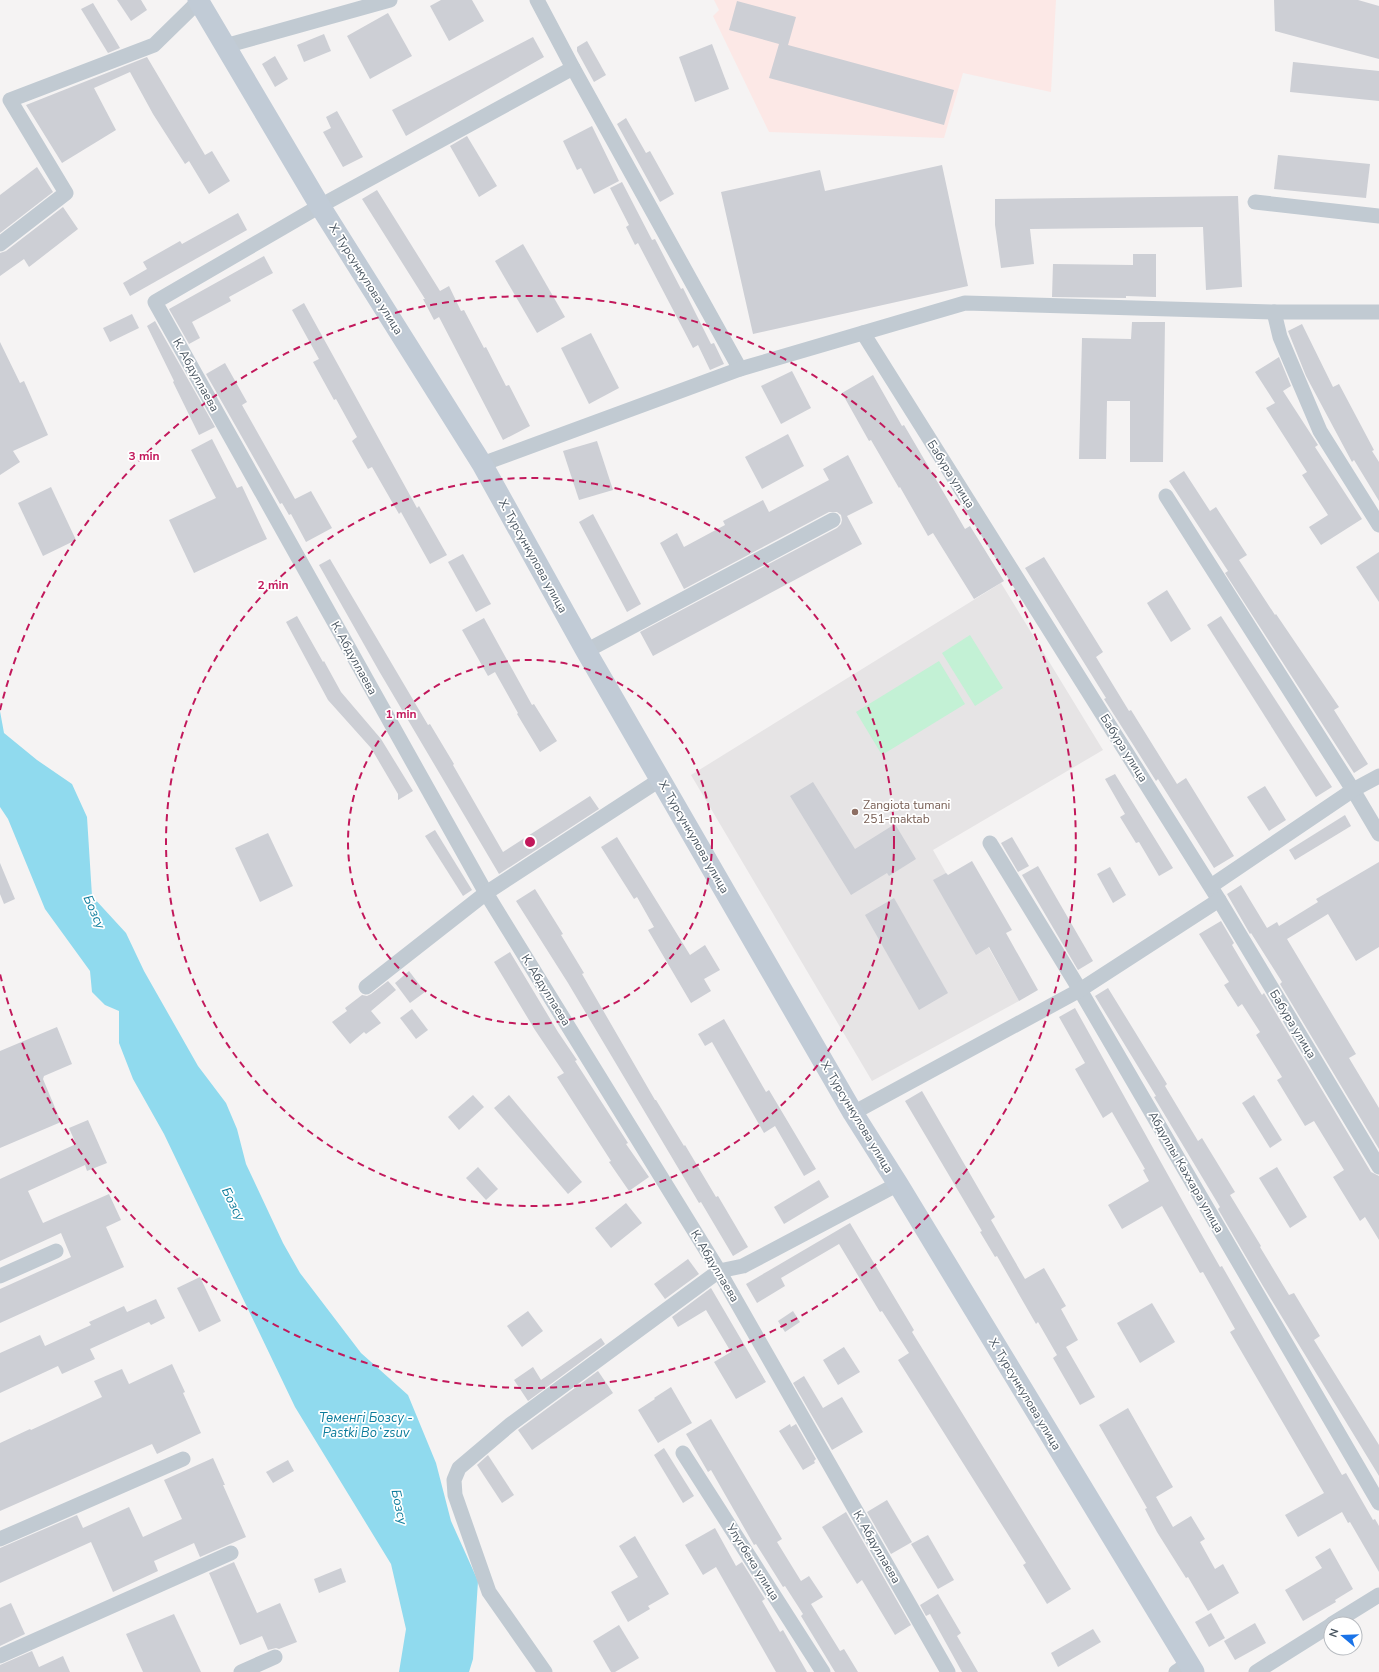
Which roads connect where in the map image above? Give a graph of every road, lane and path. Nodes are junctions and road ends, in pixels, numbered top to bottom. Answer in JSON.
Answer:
{"nodes":[{"id":1,"x":390,"y":0,"type":"edge"},
{"id":2,"x":537,"y":0,"type":"edge"},
{"id":3,"x":199,"y":1,"type":"edge"},
{"id":4,"x":225,"y":46,"type":"junction"},
{"id":5,"x":573,"y":68,"type":"junction"},
{"id":6,"x":1255,"y":202,"type":"dead end"},
{"id":7,"x":320,"y":206,"type":"junction"},
{"id":8,"x":1379,"y":216,"type":"edge"},
{"id":9,"x":0,"y":244,"type":"edge"},
{"id":10,"x":1274,"y":312,"type":"junction"},
{"id":11,"x":1379,"y":312,"type":"edge"},
{"id":12,"x":863,"y":332,"type":"junction"},
{"id":13,"x":740,"y":369,"type":"junction"},
{"id":14,"x":482,"y":464,"type":"junction"},
{"id":15,"x":1166,"y":496,"type":"dead end"},
{"id":16,"x":833,"y":520,"type":"dead end"},
{"id":17,"x":1379,"y":525,"type":"edge"},
{"id":18,"x":586,"y":651,"type":"junction"},
{"id":19,"x":1379,"y":776,"type":"edge"},
{"id":20,"x":661,"y":779,"type":"junction"},
{"id":21,"x":1353,"y":790,"type":"junction"},
{"id":22,"x":1379,"y":834,"type":"edge"},
{"id":23,"x":990,"y":843,"type":"dead end"},
{"id":24,"x":1211,"y":886,"type":"junction"},
{"id":25,"x":486,"y":893,"type":"junction"},
{"id":26,"x":1219,"y":900,"type":"junction"},
{"id":27,"x":366,"y":987,"type":"dead end"},
{"id":28,"x":1080,"y":990,"type":"junction"},
{"id":29,"x":853,"y":1113,"type":"junction"},
{"id":30,"x":1379,"y":1167,"type":"edge"},
{"id":31,"x":898,"y":1184,"type":"junction"},
{"id":32,"x":56,"y":1251,"type":"dead end"},
{"id":33,"x":719,"y":1271,"type":"junction"},
{"id":34,"x":0,"y":1276,"type":"edge"},
{"id":35,"x":683,"y":1453,"type":"dead end"},
{"id":36,"x":183,"y":1459,"type":"dead end"},
{"id":37,"x":1379,"y":1503,"type":"edge"},
{"id":38,"x":0,"y":1539,"type":"edge"},
{"id":39,"x":231,"y":1552,"type":"dead end"},
{"id":40,"x":1379,"y":1594,"type":"edge"},
{"id":41,"x":1345,"y":1616,"type":"edge"},
{"id":42,"x":1323,"y":1630,"type":"edge"},
{"id":43,"x":0,"y":1656,"type":"edge"},
{"id":44,"x":275,"y":1657,"type":"dead end"},
{"id":45,"x":1186,"y":1669,"type":"edge"},
{"id":46,"x":241,"y":1672,"type":"edge"},
{"id":47,"x":545,"y":1672,"type":"edge"},
{"id":48,"x":823,"y":1672,"type":"edge"},
{"id":49,"x":948,"y":1672,"type":"edge"},
{"id":50,"x":1256,"y":1672,"type":"edge"}],
"edges":[{"from":1,"to":4,"type":"street"},
{"from":2,"to":5,"type":"street"},
{"from":3,"to":4,"type":"street","name":"Х. Турсункулова улица"},
{"from":3,"to":9,"type":"street"},
{"from":4,"to":7,"type":"street","name":"Х. Турсункулова улица"},
{"from":5,"to":7,"type":"street"},
{"from":5,"to":13,"type":"street"},
{"from":6,"to":8,"type":"street"},
{"from":7,"to":14,"type":"street","name":"Х. Турсункулова улица"},
{"from":7,"to":25,"type":"street","name":"К. Абдуллаева"},
{"from":10,"to":11,"type":"street"},
{"from":10,"to":12,"type":"street"},
{"from":10,"to":17,"type":"street"},
{"from":12,"to":13,"type":"street"},
{"from":12,"to":24,"type":"street","name":"Бабура улица"},
{"from":13,"to":14,"type":"street"},
{"from":14,"to":18,"type":"street","name":"Х. Турсункулова улица"},
{"from":15,"to":21,"type":"street"},
{"from":16,"to":18,"type":"street"},
{"from":18,"to":20,"type":"street","name":"Х. Турсункулова улица"},
{"from":19,"to":21,"type":"street"},
{"from":20,"to":25,"type":"street"},
{"from":20,"to":29,"type":"street","name":"Х. Турсункулова улица"},
{"from":21,"to":22,"type":"street"},
{"from":21,"to":24,"type":"street"},
{"from":23,"to":28,"type":"street","name":"Абдуллы Каххара улица"},
{"from":24,"to":26,"type":"street","name":"Бабура улица"},
{"from":25,"to":27,"type":"street"},
{"from":25,"to":33,"type":"street","name":"К. Абдуллаева"},
{"from":26,"to":28,"type":"street"},
{"from":26,"to":30,"type":"street","name":"Бабура улица"},
{"from":28,"to":29,"type":"street"},
{"from":28,"to":37,"type":"street","name":"Абдуллы Каххара улица"},
{"from":29,"to":31,"type":"street","name":"Х. Турсункулова улица"},
{"from":31,"to":33,"type":"street"},
{"from":31,"to":45,"type":"street","name":"Х. Турсункулова улица"},
{"from":32,"to":34,"type":"street"},
{"from":33,"to":47,"type":"street"},
{"from":33,"to":49,"type":"street","name":"К. Абдуллаева"},
{"from":35,"to":48,"type":"street","name":"Улугбека улица"},
{"from":36,"to":38,"type":"street"},
{"from":39,"to":43,"type":"street"},
{"from":40,"to":41,"type":"street"},
{"from":42,"to":50,"type":"street"},
{"from":44,"to":46,"type":"street"}]}
